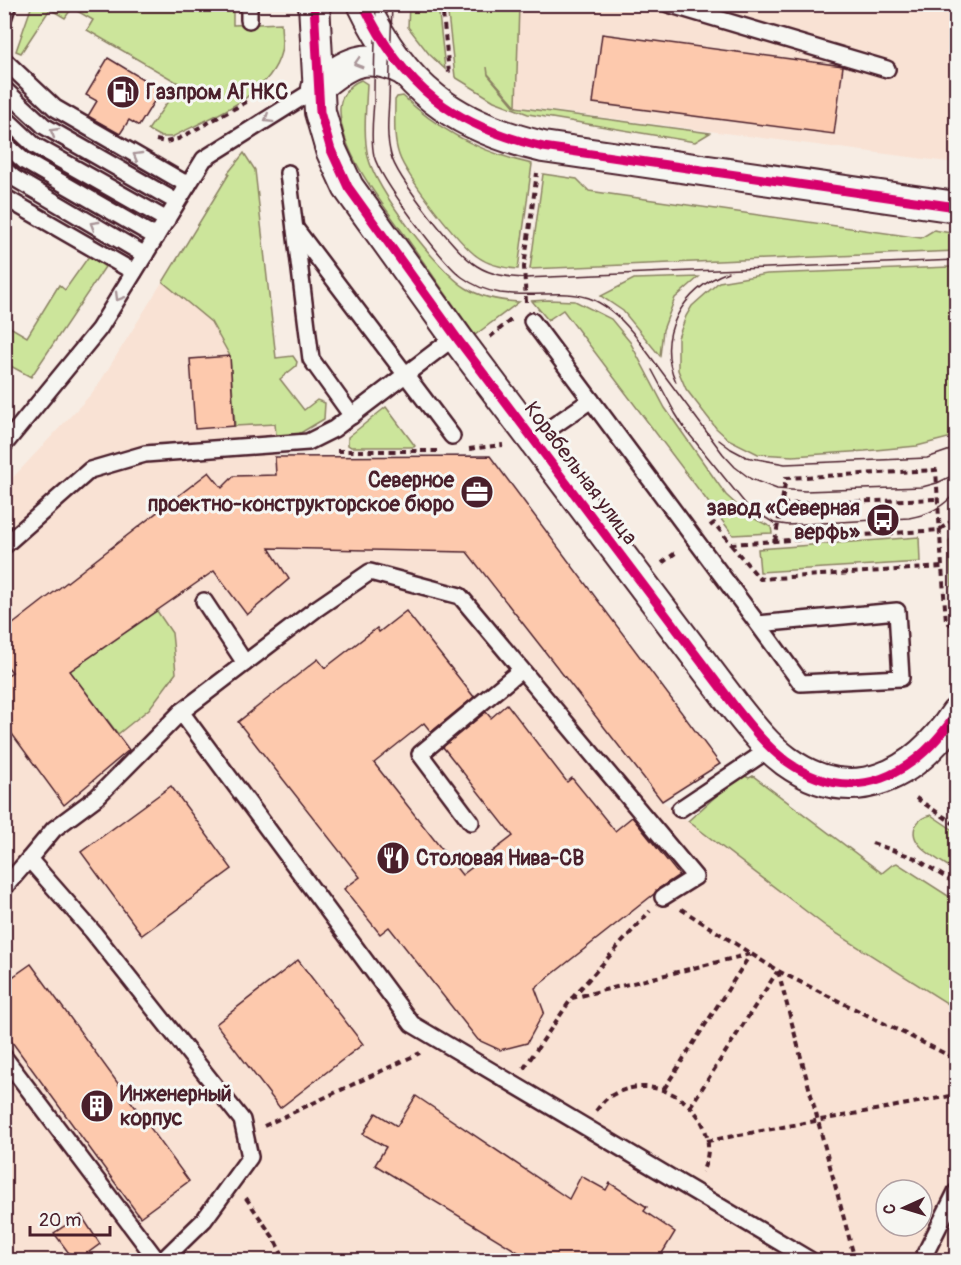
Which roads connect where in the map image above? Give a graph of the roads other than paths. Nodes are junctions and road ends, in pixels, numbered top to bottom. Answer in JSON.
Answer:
{"nodes":[{"id":1,"x":8,"y":4,"type":"edge"},
{"id":2,"x":314,"y":4,"type":"edge"},
{"id":3,"x":363,"y":4,"type":"edge"},
{"id":4,"x":669,"y":4,"type":"edge"},
{"id":5,"x":4,"y":16,"type":"edge"},
{"id":6,"x":4,"y":60,"type":"edge"},
{"id":7,"x":887,"y":69,"type":"dead end"},
{"id":8,"x":404,"y":70,"type":"junction"},
{"id":9,"x":317,"y":88,"type":"junction"},
{"id":10,"x":4,"y":89,"type":"edge"},
{"id":11,"x":4,"y":117,"type":"edge"},
{"id":12,"x":4,"y":143,"type":"edge"},
{"id":13,"x":4,"y":169,"type":"edge"},
{"id":14,"x":288,"y":173,"type":"dead end"},
{"id":15,"x":188,"y":185,"type":"junction"},
{"id":16,"x":4,"y":197,"type":"edge"},
{"id":17,"x":177,"y":202,"type":"junction"},
{"id":18,"x":957,"y":207,"type":"edge"},
{"id":19,"x":167,"y":220,"type":"junction"},
{"id":20,"x":295,"y":228,"type":"junction"},
{"id":21,"x":156,"y":237,"type":"junction"},
{"id":22,"x":145,"y":255,"type":"junction"},
{"id":23,"x":134,"y":272,"type":"junction"},
{"id":24,"x":528,"y":315,"type":"road end"},
{"id":25,"x":456,"y":336,"type":"junction"},
{"id":26,"x":405,"y":375,"type":"junction"},
{"id":27,"x":591,"y":400,"type":"junction"},
{"id":28,"x":352,"y":416,"type":"junction"},
{"id":29,"x":452,"y":436,"type":"dead end"},
{"id":30,"x":520,"y":442,"type":"junction"},
{"id":31,"x":4,"y":445,"type":"edge"},
{"id":32,"x":4,"y":546,"type":"edge"},
{"id":33,"x":204,"y":601,"type":"dead end"},
{"id":34,"x":758,"y":624,"type":"junction"},
{"id":35,"x":245,"y":663,"type":"junction"},
{"id":36,"x":522,"y":670,"type":"junction"},
{"id":37,"x":181,"y":712,"type":"junction"},
{"id":38,"x":957,"y":714,"type":"edge"},
{"id":39,"x":771,"y":748,"type":"junction"},
{"id":40,"x":680,"y":809,"type":"dead end"},
{"id":41,"x":471,"y":822,"type":"dead end"},
{"id":42,"x":29,"y":859,"type":"junction"},
{"id":43,"x":4,"y":888,"type":"edge"},
{"id":44,"x":663,"y":897,"type":"road end"},
{"id":45,"x":4,"y":1057,"type":"edge"},
{"id":46,"x":957,"y":1192,"type":"edge"},
{"id":47,"x":157,"y":1260,"type":"edge"},
{"id":48,"x":163,"y":1260,"type":"edge"},
{"id":49,"x":810,"y":1260,"type":"edge"},
{"id":50,"x":922,"y":1260,"type":"edge"}],
"edges":[{"from":1,"to":5,"type":"lane"},
{"from":2,"to":9,"type":"street","name":"Корабельная улица"},
{"from":3,"to":8,"type":"street"},
{"from":4,"to":7,"type":"lane"},
{"from":15,"to":6,"type":"lane","one_way":true},
{"from":8,"to":9,"type":"street","one_way":true},
{"from":8,"to":18,"type":"street"},
{"from":9,"to":15,"type":"lane","one_way":true},
{"from":9,"to":25,"type":"street","name":"Корабельная улица"},
{"from":17,"to":10,"type":"lane","one_way":true},
{"from":11,"to":19,"type":"lane"},
{"from":12,"to":21,"type":"lane"},
{"from":22,"to":13,"type":"lane","one_way":true},
{"from":14,"to":20,"type":"lane"},
{"from":15,"to":17,"type":"lane"},
{"from":16,"to":23,"type":"lane"},
{"from":17,"to":19,"type":"lane"},
{"from":19,"to":21,"type":"lane"},
{"from":20,"to":26,"type":"lane"},
{"from":20,"to":28,"type":"lane"},
{"from":21,"to":22,"type":"lane"},
{"from":22,"to":23,"type":"lane"},
{"from":23,"to":31,"type":"lane","one_way":true},
{"from":24,"to":27,"type":"lane"},
{"from":25,"to":26,"type":"lane"},
{"from":25,"to":30,"type":"street","name":"Корабельная улица"},
{"from":26,"to":28,"type":"lane"},
{"from":26,"to":29,"type":"lane"},
{"from":27,"to":30,"type":"lane"},
{"from":27,"to":34,"type":"lane"},
{"from":28,"to":32,"type":"lane"},
{"from":30,"to":39,"type":"street","name":"Корабельная улица"},
{"from":33,"to":35,"type":"lane"},
{"from":34,"to":34,"type":"lane"},
{"from":35,"to":36,"type":"lane"},
{"from":35,"to":37,"type":"lane"},
{"from":36,"to":41,"type":"lane"},
{"from":36,"to":44,"type":"lane"},
{"from":37,"to":42,"type":"lane"},
{"from":37,"to":49,"type":"lane"},
{"from":38,"to":39,"type":"street","name":"Корабельная улица"},
{"from":39,"to":40,"type":"lane"},
{"from":42,"to":43,"type":"lane"},
{"from":42,"to":48,"type":"lane"},
{"from":45,"to":47,"type":"lane"},
{"from":46,"to":50,"type":"lane"}]}
